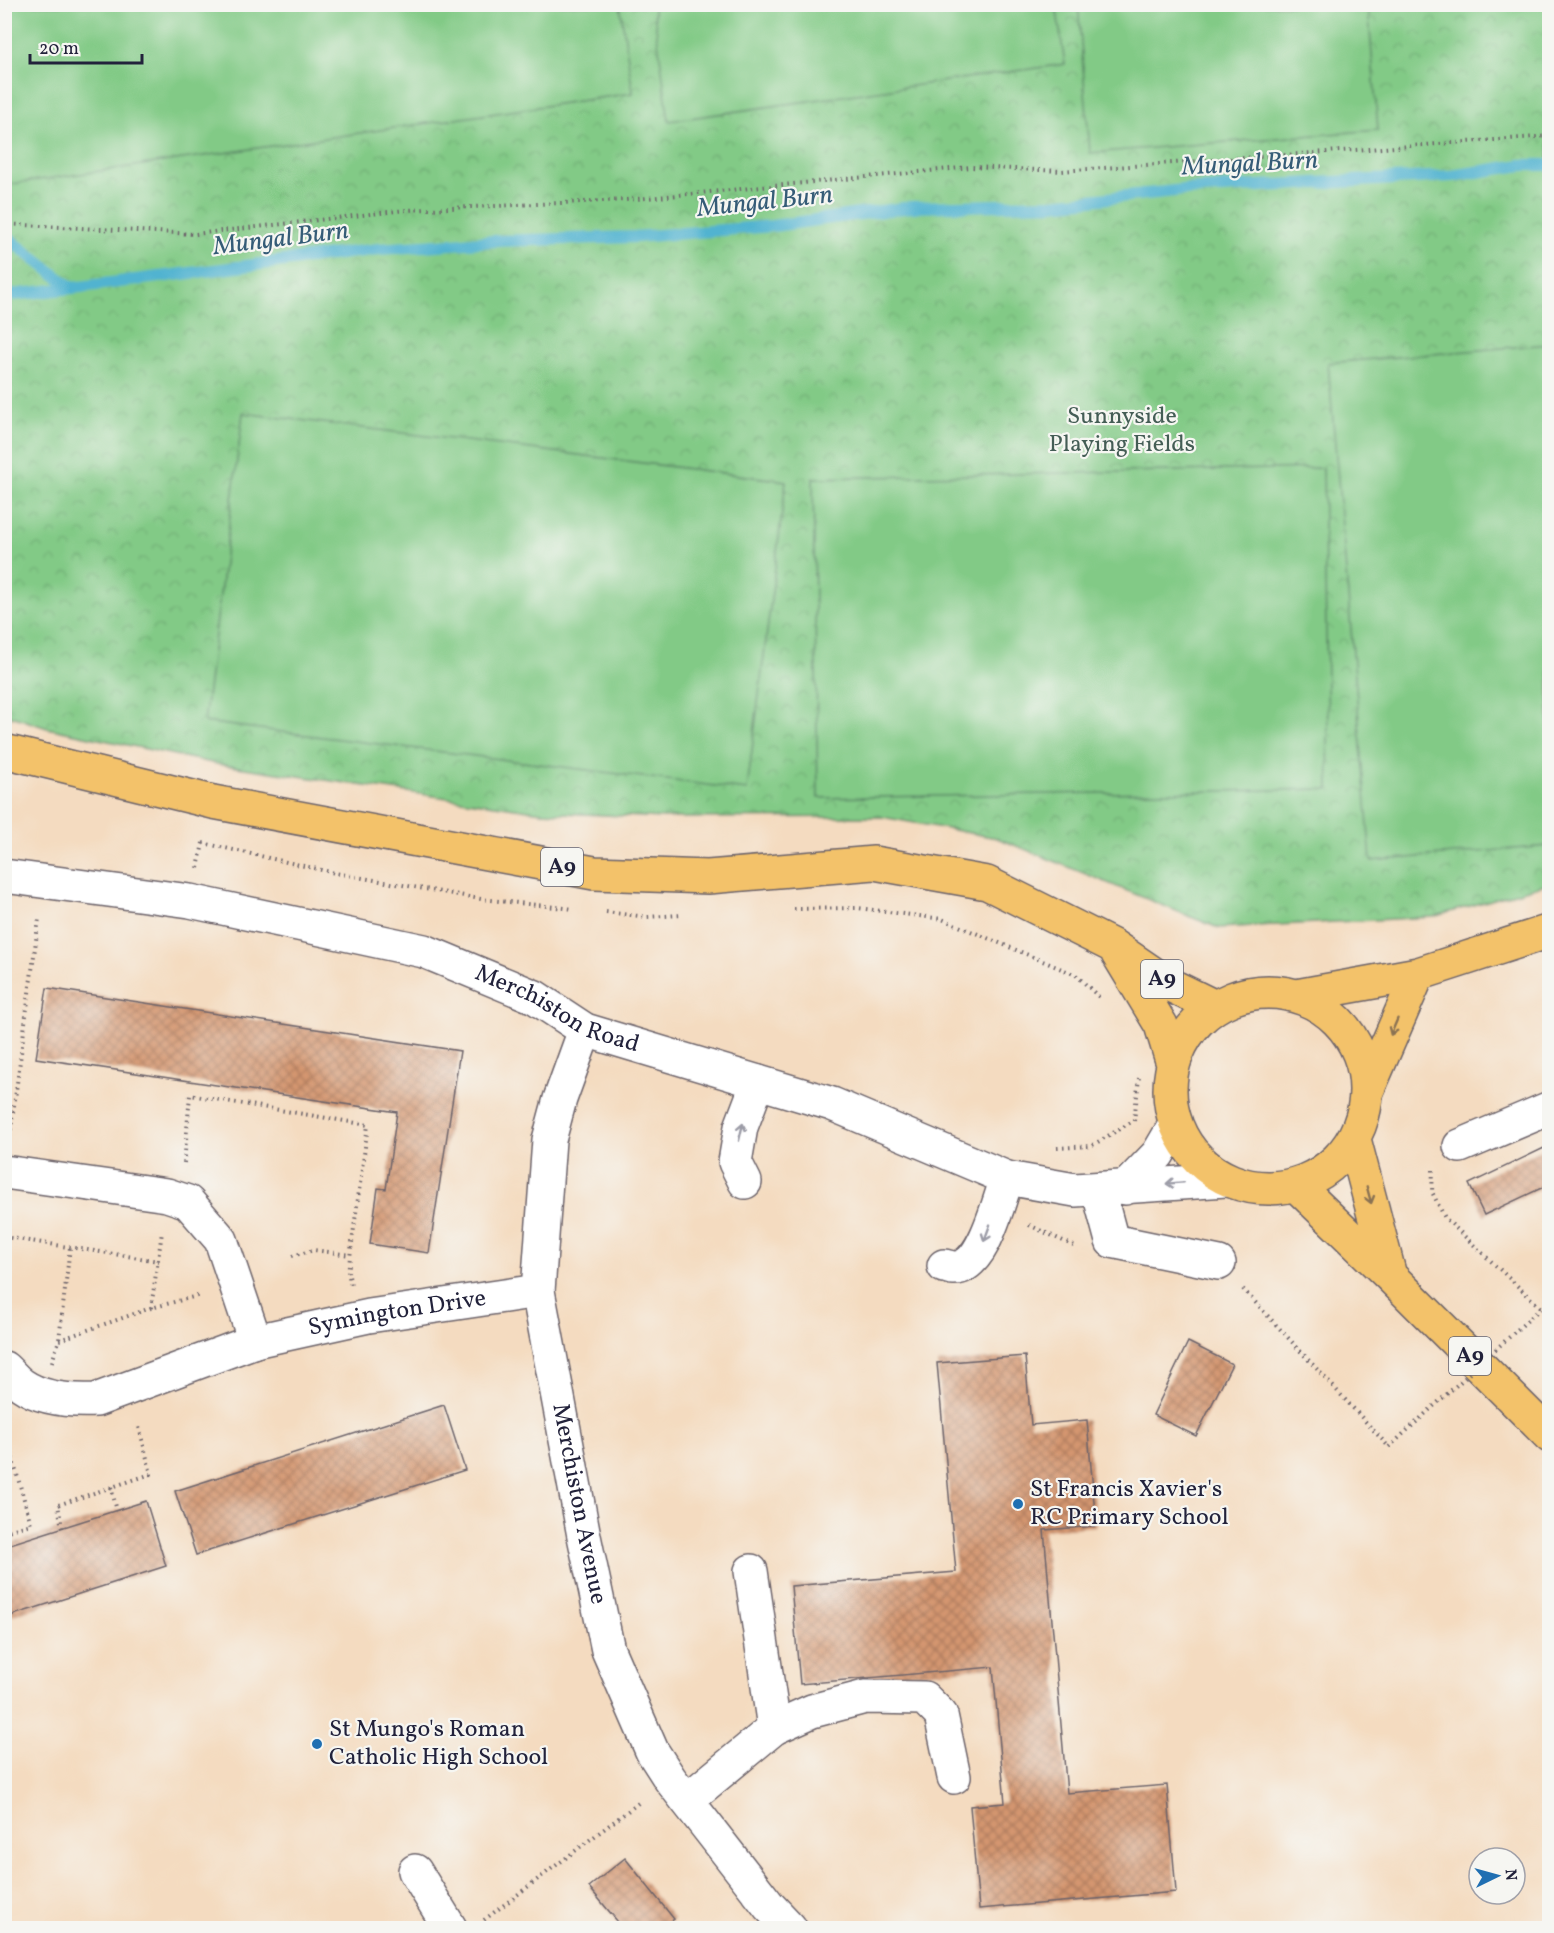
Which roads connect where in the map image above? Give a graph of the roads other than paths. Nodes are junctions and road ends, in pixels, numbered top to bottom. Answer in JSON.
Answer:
{"nodes":[{"id":1,"x":4,"y":751,"type":"edge"},
{"id":2,"x":4,"y":876,"type":"edge"},
{"id":3,"x":1550,"y":931,"type":"edge"},
{"id":4,"x":1113,"y":946,"type":"junction"},
{"id":5,"x":1418,"y":974,"type":"junction"},
{"id":6,"x":1296,"y":996,"type":"junction"},
{"id":7,"x":1215,"y":1007,"type":"junction"},
{"id":8,"x":585,"y":1030,"type":"junction"},
{"id":9,"x":1173,"y":1065,"type":"junction"},
{"id":10,"x":759,"y":1082,"type":"junction"},
{"id":11,"x":1367,"y":1091,"type":"junction"},
{"id":12,"x":1550,"y":1108,"type":"edge"},
{"id":13,"x":1175,"y":1125,"type":"junction"},
{"id":14,"x":1354,"y":1139,"type":"junction"},
{"id":15,"x":1460,"y":1146,"type":"road end"},
{"id":16,"x":5,"y":1172,"type":"edge"},
{"id":17,"x":1007,"y":1178,"type":"junction"},
{"id":18,"x":1226,"y":1180,"type":"junction"},
{"id":19,"x":745,"y":1182,"type":"dead end"},
{"id":20,"x":1296,"y":1185,"type":"junction"},
{"id":21,"x":1111,"y":1189,"type":"junction"},
{"id":22,"x":1219,"y":1263,"type":"road end"},
{"id":23,"x":944,"y":1266,"type":"dead end"},
{"id":24,"x":1390,"y":1276,"type":"junction"},
{"id":25,"x":538,"y":1291,"type":"junction"},
{"id":26,"x":255,"y":1341,"type":"junction"},
{"id":27,"x":4,"y":1368,"type":"edge"},
{"id":28,"x":1550,"y":1436,"type":"edge"},
{"id":29,"x":751,"y":1571,"type":"dead end"},
{"id":30,"x":774,"y":1728,"type":"junction"},
{"id":31,"x":954,"y":1777,"type":"dead end"},
{"id":32,"x":679,"y":1789,"type":"junction"},
{"id":33,"x":415,"y":1871,"type":"dead end"},
{"id":34,"x":450,"y":1929,"type":"edge"},
{"id":35,"x":790,"y":1929,"type":"edge"}],
"edges":[{"from":1,"to":4,"type":"main road","number":"A9"},
{"from":2,"to":8,"type":"street","name":"Merchiston Road"},
{"from":3,"to":5,"type":"main road"},
{"from":4,"to":7,"type":"main road","number":"A9"},
{"from":4,"to":9,"type":"main road","number":"A9"},
{"from":5,"to":6,"type":"main road"},
{"from":5,"to":11,"type":"main road","one_way":true},
{"from":6,"to":7,"type":"main road"},
{"from":6,"to":11,"type":"main road"},
{"from":7,"to":9,"type":"main road"},
{"from":8,"to":10,"type":"street","name":"Merchiston Road"},
{"from":8,"to":25,"type":"street","name":"Merchiston Avenue"},
{"from":9,"to":13,"type":"main road"},
{"from":10,"to":17,"type":"street","name":"Merchiston Road"},
{"from":19,"to":10,"type":"street","one_way":true},
{"from":11,"to":14,"type":"main road"},
{"from":12,"to":15,"type":"street"},
{"from":13,"to":18,"type":"main road"},
{"from":13,"to":21,"type":"street"},
{"from":14,"to":20,"type":"main road"},
{"from":14,"to":24,"type":"main road","one_way":true},
{"from":16,"to":26,"type":"street"},
{"from":17,"to":21,"type":"street","name":"Merchiston Road"},
{"from":17,"to":23,"type":"street","one_way":true},
{"from":18,"to":20,"type":"main road"},
{"from":18,"to":21,"type":"street","name":"Merchiston Road","one_way":true},
{"from":20,"to":24,"type":"main road","number":"A9"},
{"from":21,"to":22,"type":"street"},
{"from":24,"to":28,"type":"main road","number":"A9"},
{"from":25,"to":26,"type":"street","name":"Symington Drive"},
{"from":25,"to":32,"type":"street","name":"Merchiston Avenue"},
{"from":26,"to":27,"type":"street","name":"Symington Drive"},
{"from":29,"to":30,"type":"street"},
{"from":30,"to":31,"type":"street"},
{"from":30,"to":32,"type":"street"},
{"from":32,"to":35,"type":"street","name":"Merchiston Avenue"},
{"from":33,"to":34,"type":"street"}]}
